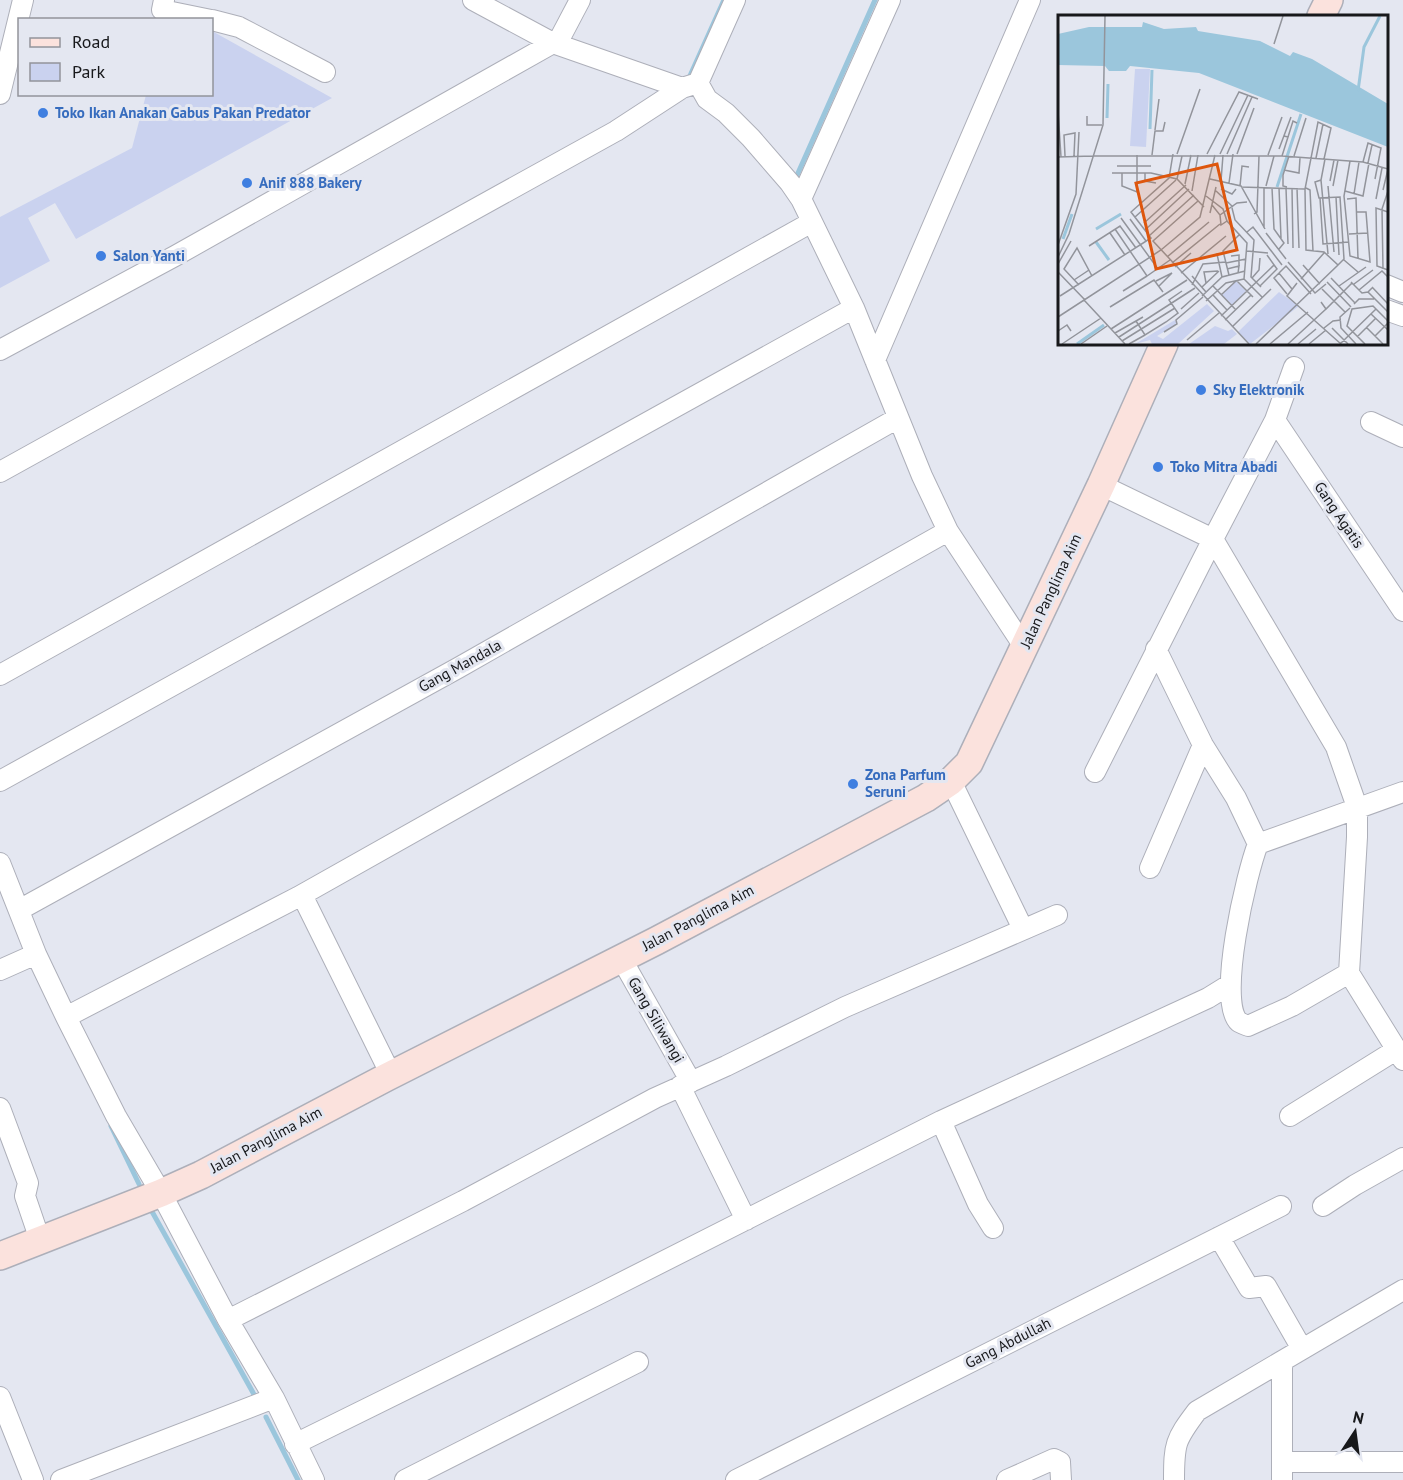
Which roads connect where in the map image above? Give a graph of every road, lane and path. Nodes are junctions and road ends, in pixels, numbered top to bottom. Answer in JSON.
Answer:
{"nodes":[{"id":1,"x":23,"y":0,"type":"edge"},
{"id":2,"x":164,"y":0,"type":"edge"},
{"id":3,"x":473,"y":0,"type":"edge"},
{"id":4,"x":580,"y":0,"type":"edge"},
{"id":5,"x":735,"y":0,"type":"edge"},
{"id":6,"x":890,"y":0,"type":"edge"},
{"id":7,"x":1030,"y":0,"type":"edge"},
{"id":8,"x":1329,"y":0,"type":"edge"},
{"id":9,"x":1322,"y":15,"type":"edge"},
{"id":10,"x":19,"y":18,"type":"edge"},
{"id":11,"x":201,"y":18,"type":"edge"},
{"id":12,"x":18,"y":20,"type":"edge"},
{"id":13,"x":213,"y":21,"type":"edge"},
{"id":14,"x":553,"y":43,"type":"junction"},
{"id":15,"x":325,"y":72,"type":"dead end"},
{"id":16,"x":690,"y":85,"type":"junction"},
{"id":17,"x":0,"y":94,"type":"edge"},
{"id":18,"x":801,"y":199,"type":"junction"},
{"id":19,"x":812,"y":222,"type":"junction"},
{"id":20,"x":854,"y":308,"type":"junction"},
{"id":21,"x":1388,"y":311,"type":"edge"},
{"id":22,"x":1403,"y":316,"type":"edge"},
{"id":23,"x":1164,"y":345,"type":"edge"},
{"id":24,"x":0,"y":350,"type":"edge"},
{"id":25,"x":875,"y":360,"type":"junction"},
{"id":26,"x":1294,"y":367,"type":"dead end"},
{"id":27,"x":898,"y":418,"type":"junction"},
{"id":28,"x":1275,"y":420,"type":"junction"},
{"id":29,"x":1371,"y":422,"type":"dead end"},
{"id":30,"x":1403,"y":437,"type":"edge"},
{"id":31,"x":0,"y":472,"type":"edge"},
{"id":32,"x":1101,"y":485,"type":"junction"},
{"id":33,"x":948,"y":531,"type":"junction"},
{"id":34,"x":1213,"y":538,"type":"junction"},
{"id":35,"x":1403,"y":612,"type":"edge"},
{"id":36,"x":1025,"y":648,"type":"junction"},
{"id":37,"x":1156,"y":650,"type":"junction"},
{"id":38,"x":0,"y":675,"type":"edge"},
{"id":39,"x":1203,"y":746,"type":"junction"},
{"id":40,"x":1095,"y":772,"type":"dead end"},
{"id":41,"x":0,"y":781,"type":"edge"},
{"id":42,"x":951,"y":781,"type":"junction"},
{"id":43,"x":1403,"y":792,"type":"edge"},
{"id":44,"x":1357,"y":807,"type":"junction"},
{"id":45,"x":1258,"y":844,"type":"junction"},
{"id":46,"x":0,"y":863,"type":"edge"},
{"id":47,"x":1150,"y":868,"type":"dead end"},
{"id":48,"x":302,"y":895,"type":"junction"},
{"id":49,"x":19,"y":910,"type":"junction"},
{"id":50,"x":1057,"y":915,"type":"dead end"},
{"id":51,"x":1023,"y":929,"type":"junction"},
{"id":52,"x":36,"y":954,"type":"junction"},
{"id":53,"x":621,"y":958,"type":"junction"},
{"id":54,"x":0,"y":970,"type":"edge"},
{"id":55,"x":1349,"y":973,"type":"junction"},
{"id":56,"x":1229,"y":985,"type":"junction"},
{"id":57,"x":66,"y":1017,"type":"junction"},
{"id":58,"x":1400,"y":1055,"type":"edge"},
{"id":59,"x":391,"y":1075,"type":"junction"},
{"id":60,"x":686,"y":1084,"type":"junction"},
{"id":61,"x":0,"y":1108,"type":"edge"},
{"id":62,"x":1290,"y":1116,"type":"dead end"},
{"id":63,"x":941,"y":1121,"type":"junction"},
{"id":64,"x":1403,"y":1158,"type":"edge"},
{"id":65,"x":161,"y":1193,"type":"junction"},
{"id":66,"x":1281,"y":1206,"type":"dead end"},
{"id":67,"x":1323,"y":1206,"type":"dead end"},
{"id":68,"x":746,"y":1220,"type":"junction"},
{"id":69,"x":993,"y":1228,"type":"dead end"},
{"id":70,"x":1219,"y":1237,"type":"junction"},
{"id":71,"x":40,"y":1240,"type":"junction"},
{"id":72,"x":0,"y":1256,"type":"edge"},
{"id":73,"x":1403,"y":1290,"type":"edge"},
{"id":74,"x":228,"y":1320,"type":"junction"},
{"id":75,"x":1302,"y":1349,"type":"junction"},
{"id":76,"x":1282,"y":1361,"type":"junction"},
{"id":77,"x":638,"y":1362,"type":"dead end"},
{"id":78,"x":0,"y":1397,"type":"edge"},
{"id":79,"x":273,"y":1398,"type":"junction"},
{"id":80,"x":295,"y":1444,"type":"junction"},
{"id":81,"x":1403,"y":1462,"type":"edge"},
{"id":82,"x":1282,"y":1471,"type":"edge"},
{"id":83,"x":33,"y":1480,"type":"edge"},
{"id":84,"x":61,"y":1480,"type":"edge"},
{"id":85,"x":314,"y":1480,"type":"edge"},
{"id":86,"x":405,"y":1480,"type":"edge"},
{"id":87,"x":736,"y":1480,"type":"edge"},
{"id":88,"x":1007,"y":1480,"type":"edge"},
{"id":89,"x":1061,"y":1480,"type":"edge"},
{"id":90,"x":1174,"y":1480,"type":"edge"}],
"edges":[{"from":1,"to":10,"type":"street"},
{"from":2,"to":11,"type":"street"},
{"from":3,"to":14,"type":"street"},
{"from":4,"to":14,"type":"street"},
{"from":5,"to":16,"type":"street"},
{"from":6,"to":18,"type":"street"},
{"from":7,"to":25,"type":"street"},
{"from":8,"to":9,"type":"street"},
{"from":12,"to":17,"type":"street"},
{"from":13,"to":15,"type":"street"},
{"from":14,"to":16,"type":"street"},
{"from":14,"to":24,"type":"street"},
{"from":16,"to":18,"type":"street"},
{"from":16,"to":31,"type":"street"},
{"from":18,"to":19,"type":"street"},
{"from":19,"to":20,"type":"street"},
{"from":19,"to":38,"type":"street"},
{"from":20,"to":25,"type":"street"},
{"from":20,"to":41,"type":"street"},
{"from":21,"to":22,"type":"street"},
{"from":23,"to":32,"type":"street","name":"Jalan Panglima Aim"},
{"from":25,"to":27,"type":"street"},
{"from":26,"to":28,"type":"street"},
{"from":27,"to":33,"type":"street"},
{"from":27,"to":49,"type":"street","name":"Gang Mandala"},
{"from":28,"to":34,"type":"street"},
{"from":28,"to":35,"type":"street","name":"Gang Agatis"},
{"from":29,"to":30,"type":"street"},
{"from":32,"to":34,"type":"street"},
{"from":32,"to":36,"type":"street","name":"Jalan Panglima Aim"},
{"from":33,"to":36,"type":"street"},
{"from":33,"to":48,"type":"street"},
{"from":34,"to":37,"type":"street"},
{"from":34,"to":44,"type":"street"},
{"from":36,"to":42,"type":"street","name":"Jalan Panglima Aim"},
{"from":37,"to":39,"type":"street"},
{"from":37,"to":40,"type":"street"},
{"from":39,"to":45,"type":"street"},
{"from":39,"to":47,"type":"street"},
{"from":42,"to":51,"type":"street"},
{"from":42,"to":53,"type":"street","name":"Jalan Panglima Aim"},
{"from":43,"to":44,"type":"street"},
{"from":44,"to":45,"type":"street"},
{"from":44,"to":55,"type":"street"},
{"from":45,"to":56,"type":"street"},
{"from":46,"to":49,"type":"street"},
{"from":48,"to":57,"type":"street"},
{"from":48,"to":59,"type":"street"},
{"from":49,"to":52,"type":"street"},
{"from":50,"to":51,"type":"street"},
{"from":51,"to":60,"type":"street"},
{"from":52,"to":54,"type":"street"},
{"from":52,"to":57,"type":"street"},
{"from":53,"to":59,"type":"street","name":"Jalan Panglima Aim"},
{"from":53,"to":60,"type":"street","name":"Gang Siliwangi"},
{"from":55,"to":56,"type":"street"},
{"from":55,"to":58,"type":"street"},
{"from":56,"to":63,"type":"street"},
{"from":57,"to":65,"type":"street"},
{"from":58,"to":62,"type":"street"},
{"from":59,"to":65,"type":"street","name":"Jalan Panglima Aim"},
{"from":60,"to":68,"type":"street","name":"Gang Siliwangi"},
{"from":60,"to":74,"type":"street"},
{"from":61,"to":71,"type":"street"},
{"from":63,"to":68,"type":"street"},
{"from":63,"to":69,"type":"street"},
{"from":64,"to":67,"type":"street"},
{"from":65,"to":71,"type":"street","name":"Jalan Panglima Aim"},
{"from":65,"to":74,"type":"street"},
{"from":66,"to":70,"type":"street","name":"Gang Abdullah"},
{"from":68,"to":80,"type":"street"},
{"from":70,"to":75,"type":"street"},
{"from":70,"to":87,"type":"street","name":"Gang Abdullah"},
{"from":71,"to":72,"type":"street","name":"Jalan Panglima Aim"},
{"from":73,"to":75,"type":"street"},
{"from":74,"to":79,"type":"street"},
{"from":75,"to":76,"type":"street"},
{"from":76,"to":82,"type":"street"},
{"from":76,"to":90,"type":"street"},
{"from":77,"to":86,"type":"street"},
{"from":78,"to":83,"type":"street"},
{"from":79,"to":80,"type":"street"},
{"from":79,"to":84,"type":"street"},
{"from":80,"to":85,"type":"street"},
{"from":81,"to":82,"type":"street"},
{"from":88,"to":89,"type":"street"}]}
